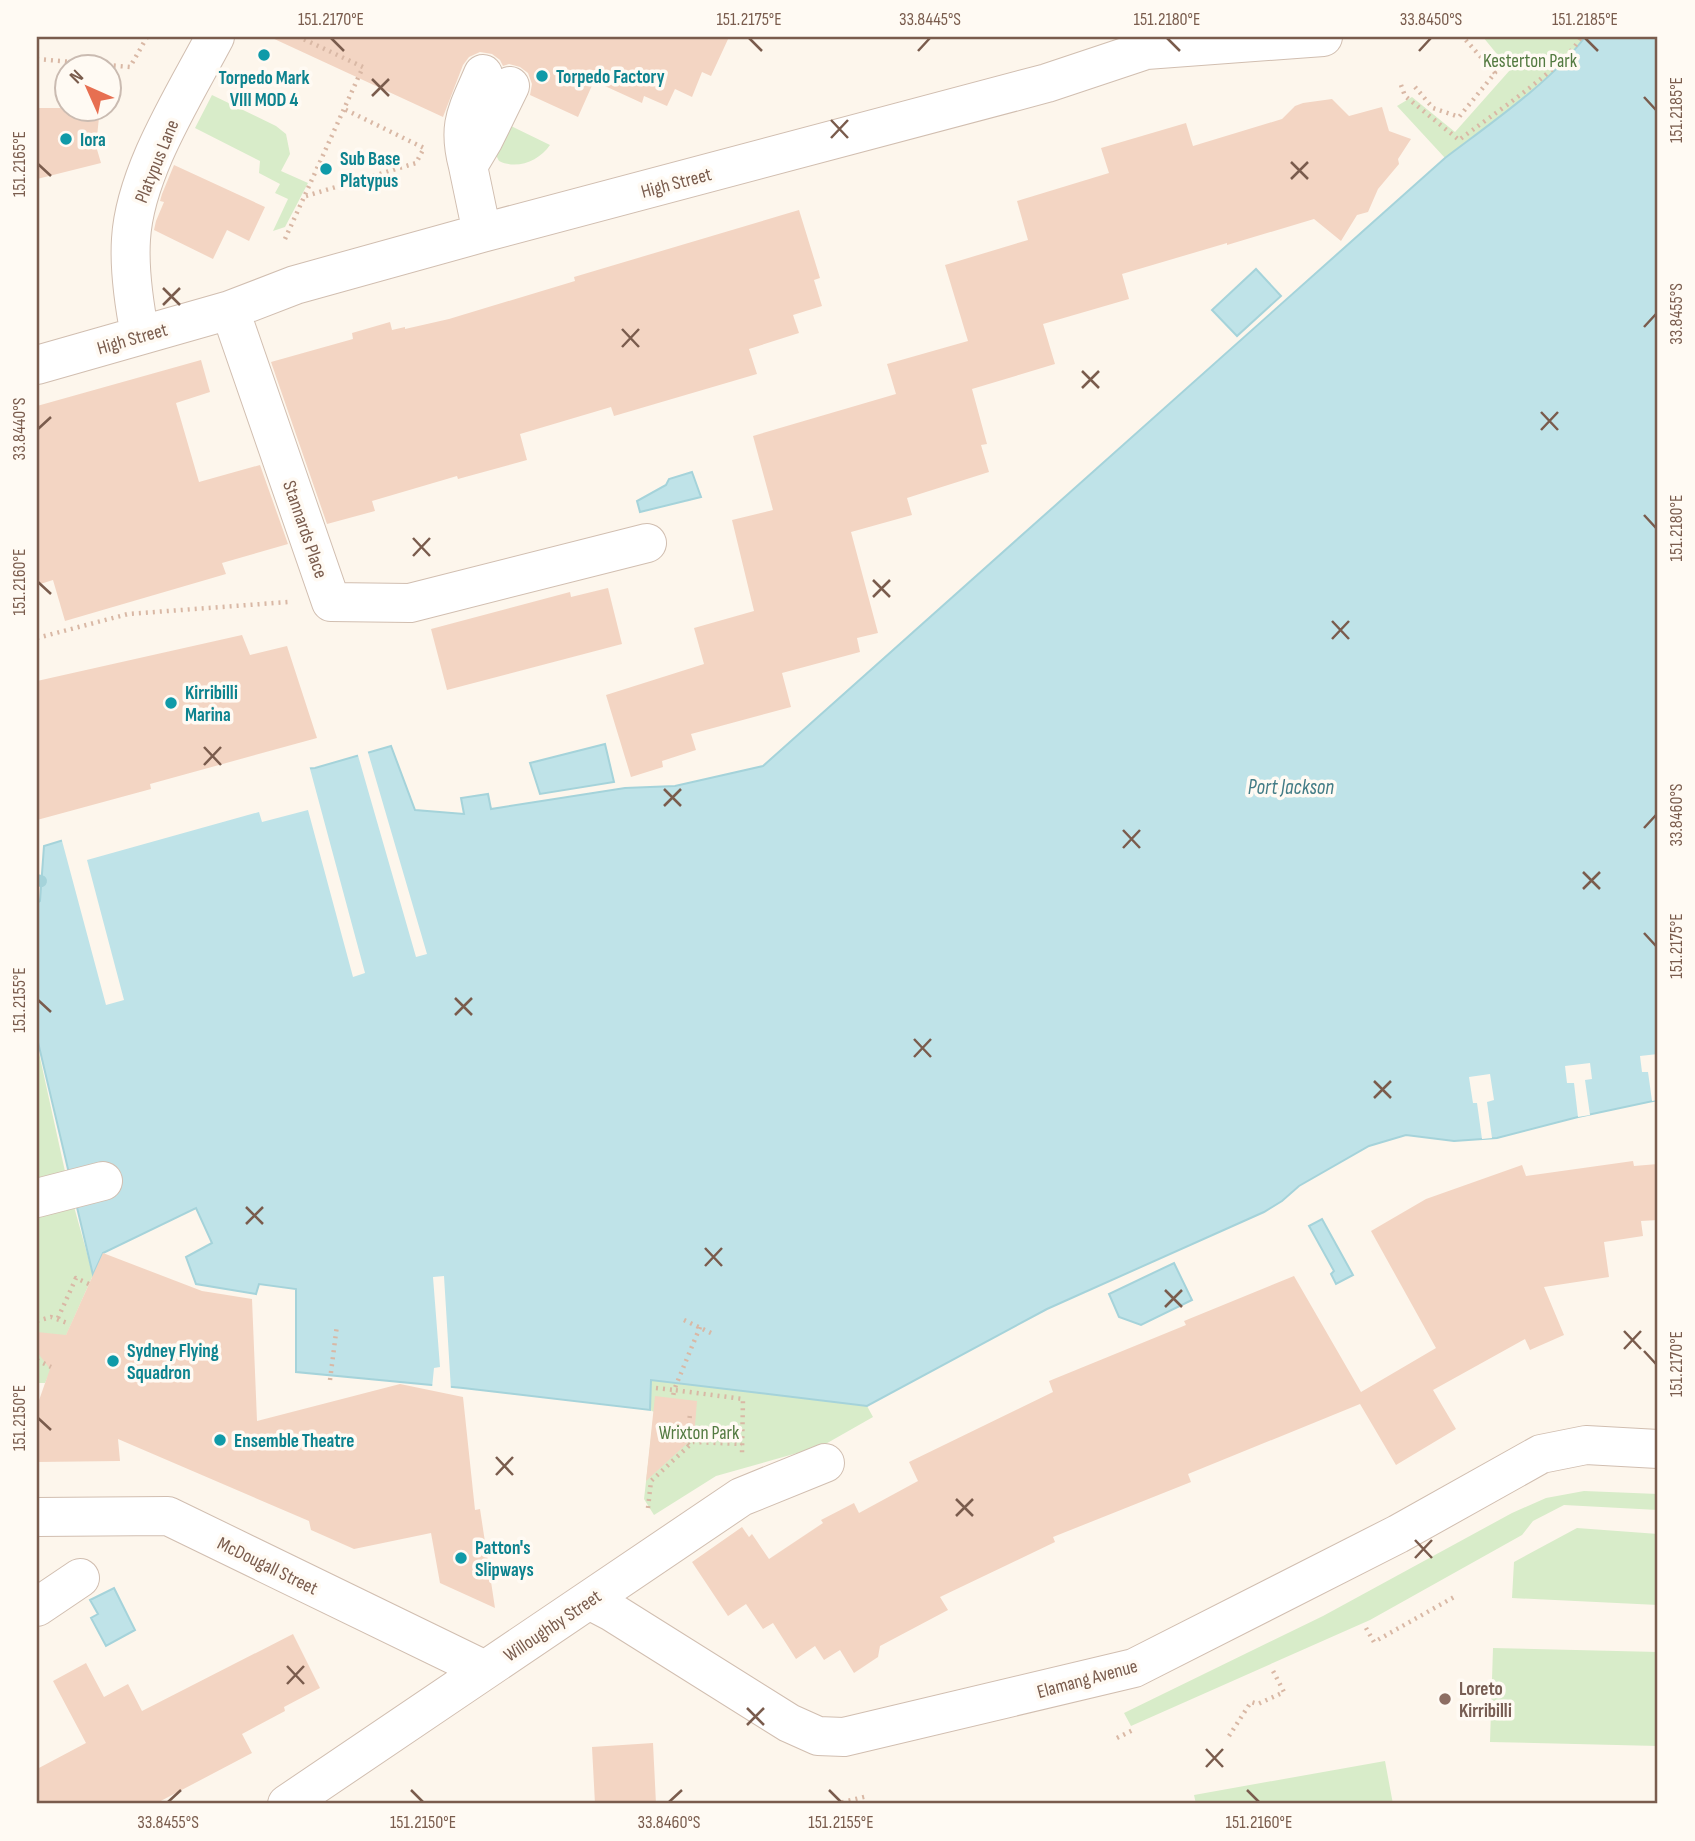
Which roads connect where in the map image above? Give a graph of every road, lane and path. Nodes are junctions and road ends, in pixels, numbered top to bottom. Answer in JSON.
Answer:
{"nodes":[{"id":1,"x":147,"y":37,"type":"edge"},
{"id":2,"x":215,"y":37,"type":"edge"},
{"id":3,"x":299,"y":37,"type":"edge"},
{"id":4,"x":1323,"y":37,"type":"edge"},
{"id":5,"x":1463,"y":37,"type":"edge"},
{"id":6,"x":1581,"y":37,"type":"edge"},
{"id":7,"x":37,"y":59,"type":"edge"},
{"id":8,"x":496,"y":80,"type":"dead end"},
{"id":9,"x":1401,"y":85,"type":"dead end"},
{"id":10,"x":1415,"y":87,"type":"dead end"},
{"id":11,"x":344,"y":109,"type":"junction"},
{"id":12,"x":305,"y":197,"type":"junction"},
{"id":13,"x":482,"y":233,"type":"junction"},
{"id":14,"x":285,"y":239,"type":"dead end"},
{"id":15,"x":230,"y":310,"type":"junction"},
{"id":16,"x":140,"y":335,"type":"junction"},
{"id":17,"x":37,"y":365,"type":"edge"},
{"id":18,"x":647,"y":543,"type":"dead end"},
{"id":19,"x":331,"y":602,"type":"junction"},
{"id":20,"x":37,"y":638,"type":"edge"},
{"id":21,"x":103,"y":1181,"type":"dead end"},
{"id":22,"x":37,"y":1198,"type":"edge"},
{"id":23,"x":89,"y":1284,"type":"dead end"},
{"id":24,"x":58,"y":1318,"type":"junction"},
{"id":25,"x":684,"y":1320,"type":"dead end"},
{"id":26,"x":37,"y":1321,"type":"edge"},
{"id":27,"x":70,"y":1324,"type":"dead end"},
{"id":28,"x":337,"y":1325,"type":"dead end"},
{"id":29,"x":700,"y":1327,"type":"junction"},
{"id":30,"x":712,"y":1332,"type":"dead end"},
{"id":31,"x":37,"y":1360,"type":"edge"},
{"id":32,"x":51,"y":1367,"type":"dead end"},
{"id":33,"x":330,"y":1380,"type":"dead end"},
{"id":34,"x":656,"y":1388,"type":"dead end"},
{"id":35,"x":674,"y":1390,"type":"junction"},
{"id":36,"x":673,"y":1398,"type":"dead end"},
{"id":37,"x":690,"y":1414,"type":"dead end"},
{"id":38,"x":741,"y":1444,"type":"junction"},
{"id":39,"x":689,"y":1445,"type":"junction"},
{"id":40,"x":1658,"y":1449,"type":"edge"},
{"id":41,"x":825,"y":1463,"type":"dead end"},
{"id":42,"x":741,"y":1497,"type":"junction"},
{"id":43,"x":648,"y":1508,"type":"dead end"},
{"id":44,"x":37,"y":1517,"type":"edge"},
{"id":45,"x":80,"y":1578,"type":"dead end"},
{"id":46,"x":1454,"y":1597,"type":"dead end"},
{"id":47,"x":589,"y":1600,"type":"junction"},
{"id":48,"x":37,"y":1607,"type":"edge"},
{"id":49,"x":1366,"y":1628,"type":"dead end"},
{"id":50,"x":1272,"y":1669,"type":"dead end"},
{"id":51,"x":485,"y":1670,"type":"junction"},
{"id":52,"x":1133,"y":1730,"type":"dead end"},
{"id":53,"x":1229,"y":1736,"type":"dead end"},
{"id":54,"x":1117,"y":1738,"type":"dead end"},
{"id":55,"x":868,"y":1796,"type":"dead end"},
{"id":56,"x":287,"y":1804,"type":"edge"},
{"id":57,"x":835,"y":1804,"type":"edge"}],
"edges":[{"from":1,"to":7,"type":"path"},
{"from":2,"to":16,"type":"street","name":"Platypus Lane"},
{"from":3,"to":11,"type":"path"},
{"from":4,"to":13,"type":"street","name":"High Street"},
{"from":5,"to":10,"type":"path"},
{"from":6,"to":9,"type":"path"},
{"from":8,"to":13,"type":"street"},
{"from":11,"to":12,"type":"path"},
{"from":11,"to":12,"type":"path"},
{"from":12,"to":14,"type":"path"},
{"from":13,"to":15,"type":"street","name":"High Street"},
{"from":15,"to":16,"type":"street","name":"High Street"},
{"from":15,"to":19,"type":"street","name":"Stannards Place"},
{"from":16,"to":17,"type":"street","name":"High Street"},
{"from":18,"to":19,"type":"street","name":"Stannards Place"},
{"from":19,"to":20,"type":"path"},
{"from":21,"to":22,"type":"street"},
{"from":23,"to":24,"type":"path"},
{"from":24,"to":26,"type":"path"},
{"from":24,"to":27,"type":"path"},
{"from":25,"to":29,"type":"path"},
{"from":28,"to":33,"type":"path"},
{"from":29,"to":30,"type":"path"},
{"from":29,"to":35,"type":"path"},
{"from":31,"to":32,"type":"path"},
{"from":34,"to":35,"type":"path"},
{"from":35,"to":36,"type":"path"},
{"from":35,"to":38,"type":"path"},
{"from":37,"to":39,"type":"path"},
{"from":38,"to":39,"type":"path"},
{"from":38,"to":42,"type":"path"},
{"from":39,"to":43,"type":"path"},
{"from":40,"to":47,"type":"street","name":"Elamang Avenue"},
{"from":41,"to":42,"type":"street","name":"Willoughby Street"},
{"from":42,"to":47,"type":"street","name":"Willoughby Street"},
{"from":44,"to":51,"type":"street","name":"McDougall Street"},
{"from":45,"to":48,"type":"street"},
{"from":46,"to":49,"type":"path"},
{"from":47,"to":51,"type":"street","name":"Willoughby Street"},
{"from":50,"to":53,"type":"path"},
{"from":51,"to":56,"type":"street","name":"Willoughby Street"},
{"from":52,"to":54,"type":"path"},
{"from":55,"to":57,"type":"path"}]}
